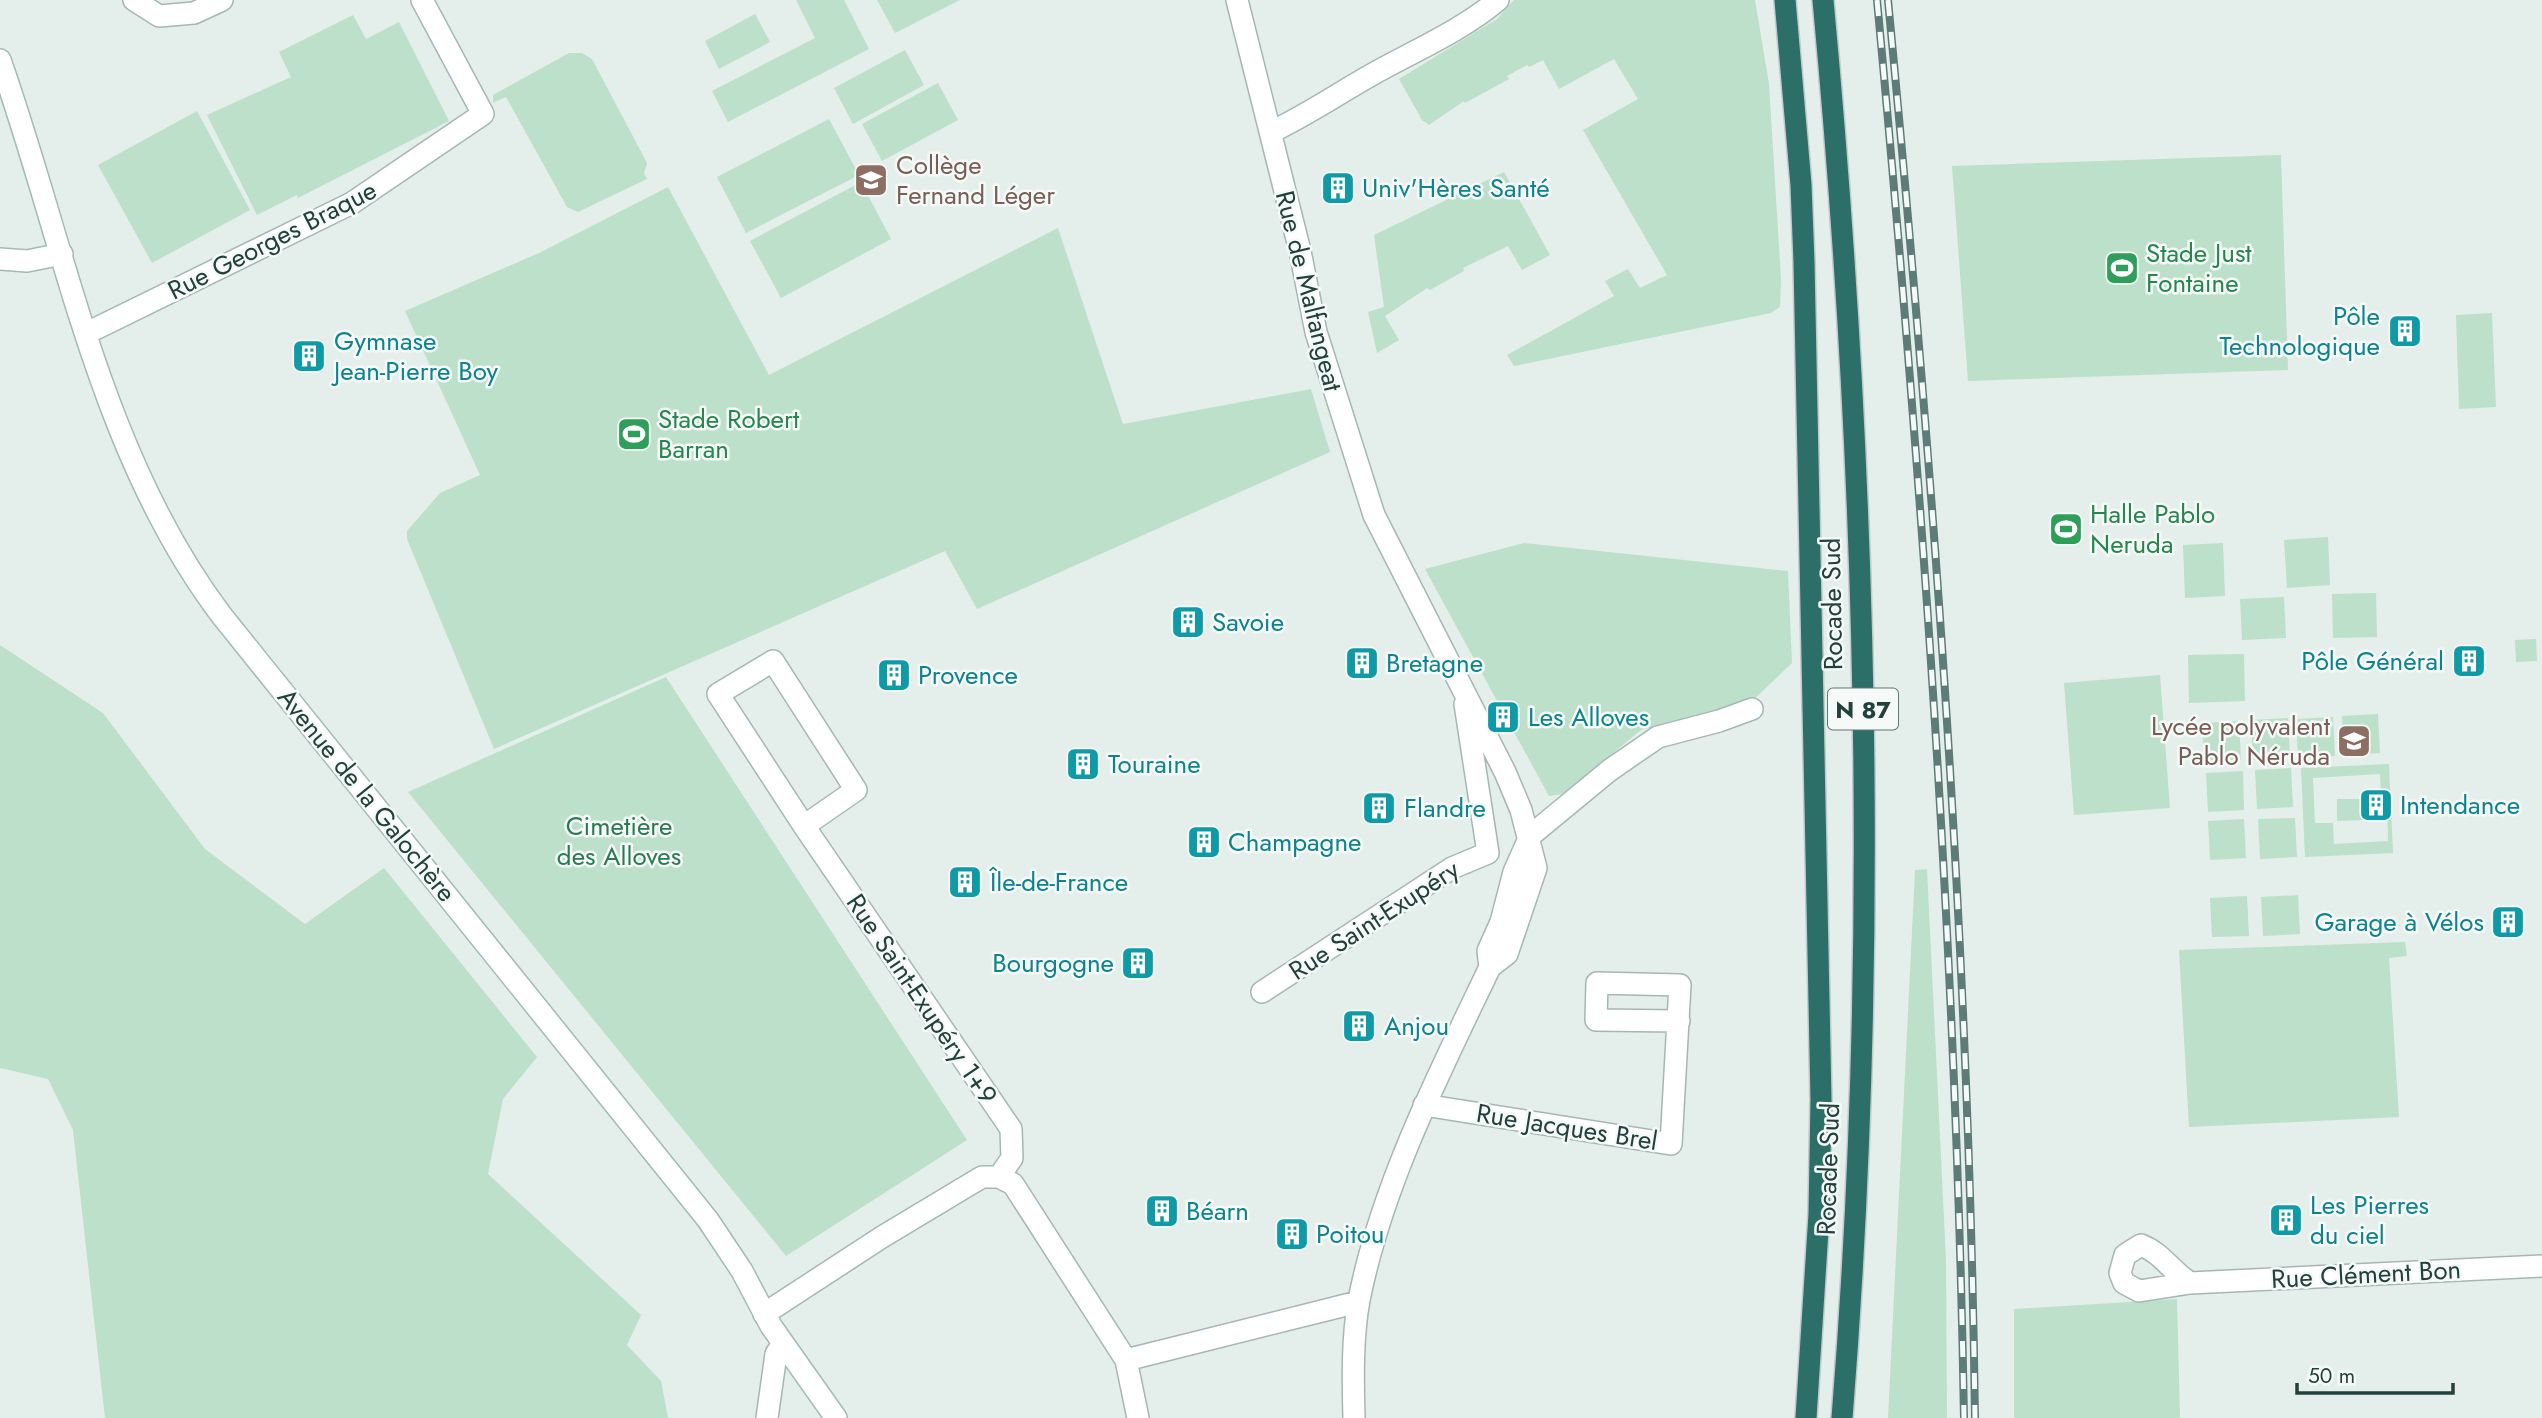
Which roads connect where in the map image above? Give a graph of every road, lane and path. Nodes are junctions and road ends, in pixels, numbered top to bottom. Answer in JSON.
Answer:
{"nodes":[{"id":1,"x":134,"y":0,"type":"edge"},
{"id":2,"x":222,"y":0,"type":"edge"},
{"id":3,"x":422,"y":0,"type":"edge"},
{"id":4,"x":1237,"y":0,"type":"edge"},
{"id":5,"x":1498,"y":0,"type":"edge"},
{"id":6,"x":1786,"y":0,"type":"edge"},
{"id":7,"x":1823,"y":0,"type":"edge"},
{"id":8,"x":0,"y":60,"type":"edge"},
{"id":9,"x":1271,"y":132,"type":"junction"},
{"id":10,"x":62,"y":254,"type":"junction"},
{"id":11,"x":0,"y":260,"type":"edge"},
{"id":12,"x":87,"y":333,"type":"junction"},
{"id":13,"x":1462,"y":688,"type":"junction"},
{"id":14,"x":1752,"y":709,"type":"dead end"},
{"id":15,"x":804,"y":827,"type":"junction"},
{"id":16,"x":1530,"y":836,"type":"junction"},
{"id":17,"x":1488,"y":853,"type":"joint"},
{"id":18,"x":1262,"y":992,"type":"dead end"},
{"id":19,"x":1679,"y":1021,"type":"dead end"},
{"id":20,"x":1424,"y":1105,"type":"junction"},
{"id":21,"x":999,"y":1177,"type":"junction"},
{"id":22,"x":2542,"y":1266,"type":"edge"},
{"id":23,"x":2190,"y":1283,"type":"dead end"},
{"id":24,"x":1359,"y":1302,"type":"junction"},
{"id":25,"x":764,"y":1314,"type":"junction"},
{"id":26,"x":783,"y":1344,"type":"junction"},
{"id":27,"x":1126,"y":1360,"type":"junction"},
{"id":28,"x":767,"y":1418,"type":"edge"},
{"id":29,"x":835,"y":1418,"type":"edge"},
{"id":30,"x":1138,"y":1418,"type":"edge"},
{"id":31,"x":1354,"y":1418,"type":"edge"},
{"id":32,"x":1806,"y":1418,"type":"edge"},
{"id":33,"x":1842,"y":1418,"type":"edge"}],
"edges":[{"from":1,"to":2,"type":"street"},
{"from":3,"to":12,"type":"street","name":"Rue Georges Braque"},
{"from":4,"to":9,"type":"street","name":"Rue de Malfangeat"},
{"from":5,"to":9,"type":"street"},
{"from":6,"to":32,"type":"highway","name":"Rocade Sud","number":"N 87"},
{"from":7,"to":33,"type":"highway","name":"Rocade Sud","number":"N 87"},
{"from":8,"to":10,"type":"street","name":"Avenue de la Galochère"},
{"from":9,"to":13,"type":"street","name":"Rue de Malfangeat"},
{"from":10,"to":11,"type":"street"},
{"from":10,"to":12,"type":"street","name":"Avenue de la Galochère"},
{"from":12,"to":25,"type":"street","name":"Avenue de la Galochère"},
{"from":13,"to":16,"type":"street","name":"Rue de Malfangeat"},
{"from":13,"to":17,"type":"street","name":"Rue de Malfangeat"},
{"from":14,"to":16,"type":"street"},
{"from":15,"to":15,"type":"street","name":"Rue Saint-Exupéry 1+9"},
{"from":15,"to":21,"type":"street","name":"Rue Saint-Exupéry 1+9"},
{"from":16,"to":20,"type":"street","name":"Rue de Malfangeat"},
{"from":17,"to":18,"type":"street","name":"Rue Saint-Exupéry"},
{"from":19,"to":20,"type":"street","name":"Rue Jacques Brel"},
{"from":20,"to":24,"type":"street","name":"Rue de Malfangeat"},
{"from":21,"to":25,"type":"street"},
{"from":21,"to":27,"type":"street"},
{"from":22,"to":23,"type":"street","name":"Rue Clément Bon"},
{"from":24,"to":27,"type":"street"},
{"from":24,"to":31,"type":"street","name":"Rue de Malfangeat"},
{"from":25,"to":26,"type":"street","name":"Avenue de la Galochère"},
{"from":26,"to":28,"type":"street"},
{"from":26,"to":29,"type":"street","name":"Avenue de la Galochère"},
{"from":27,"to":30,"type":"street"}]}
